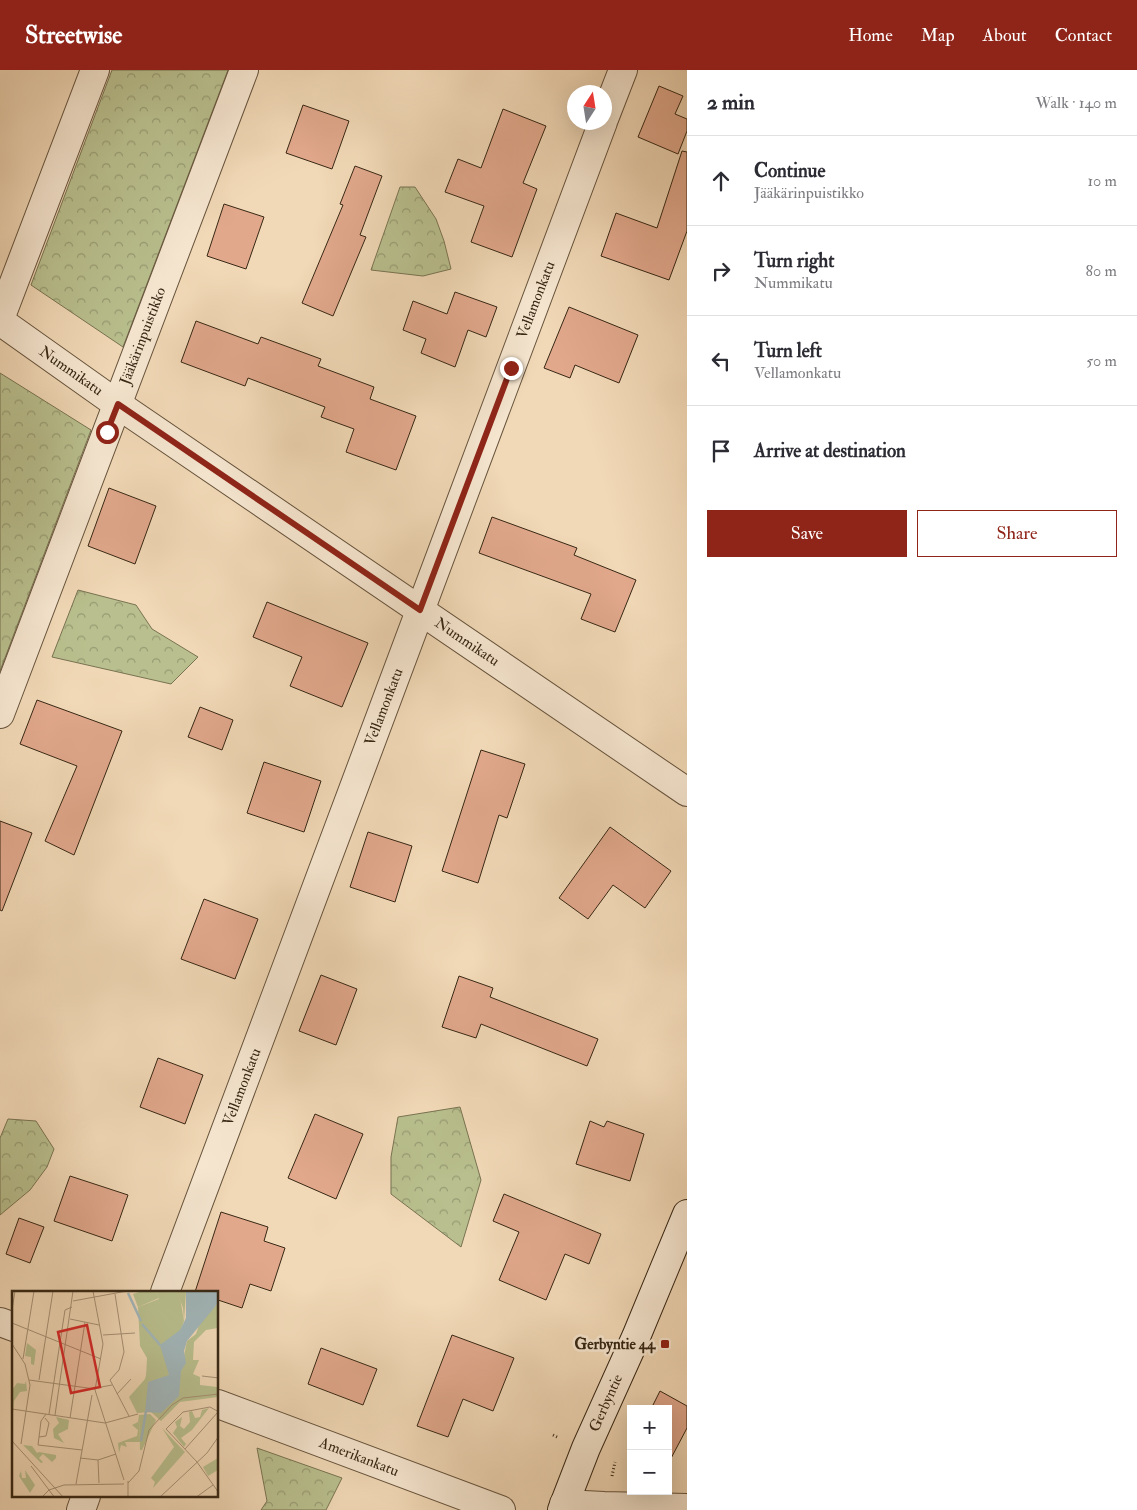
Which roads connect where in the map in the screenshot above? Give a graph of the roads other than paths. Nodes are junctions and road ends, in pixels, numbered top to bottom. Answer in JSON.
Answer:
{"nodes":[{"id":1,"x":95,"y":70,"type":"edge"},
{"id":2,"x":244,"y":70,"type":"edge"},
{"id":3,"x":623,"y":70,"type":"edge"},
{"id":4,"x":612,"y":98,"type":"edge"},
{"id":5,"x":600,"y":130,"type":"edge"},
{"id":6,"x":0,"y":320,"type":"edge"},
{"id":7,"x":118,"y":404,"type":"junction"},
{"id":8,"x":420,"y":610,"type":"junction"},
{"id":9,"x":0,"y":714,"type":"edge"},
{"id":10,"x":687,"y":792,"type":"edge"},
{"id":11,"x":687,"y":1214,"type":"edge"},
{"id":12,"x":165,"y":1291,"type":"edge"},
{"id":13,"x":0,"y":1322,"type":"edge"},
{"id":14,"x":12,"y":1326,"type":"edge"},
{"id":15,"x":219,"y":1404,"type":"edge"},
{"id":16,"x":85,"y":1498,"type":"edge"},
{"id":17,"x":563,"y":1507,"type":"edge"},
{"id":18,"x":687,"y":1508,"type":"edge"},
{"id":19,"x":81,"y":1510,"type":"edge"},
{"id":20,"x":501,"y":1510,"type":"edge"}],
"edges":[{"from":1,"to":6,"type":"street"},
{"from":2,"to":7,"type":"street","name":"Jääkärinpuistikko"},
{"from":3,"to":4,"type":"street"},
{"from":5,"to":8,"type":"street","name":"Vellamonkatu"},
{"from":6,"to":7,"type":"street","name":"Nummikatu"},
{"from":7,"to":8,"type":"street","name":"Nummikatu"},
{"from":7,"to":9,"type":"street","name":"Jääkärinpuistikko"},
{"from":8,"to":10,"type":"street","name":"Nummikatu"},
{"from":8,"to":12,"type":"street","name":"Vellamonkatu"},
{"from":11,"to":17,"type":"street","name":"Gerbyntie"},
{"from":13,"to":14,"type":"street"},
{"from":15,"to":20,"type":"street","name":"Amerikankatu"},
{"from":16,"to":19,"type":"street"},
{"from":17,"to":18,"type":"street"}]}
